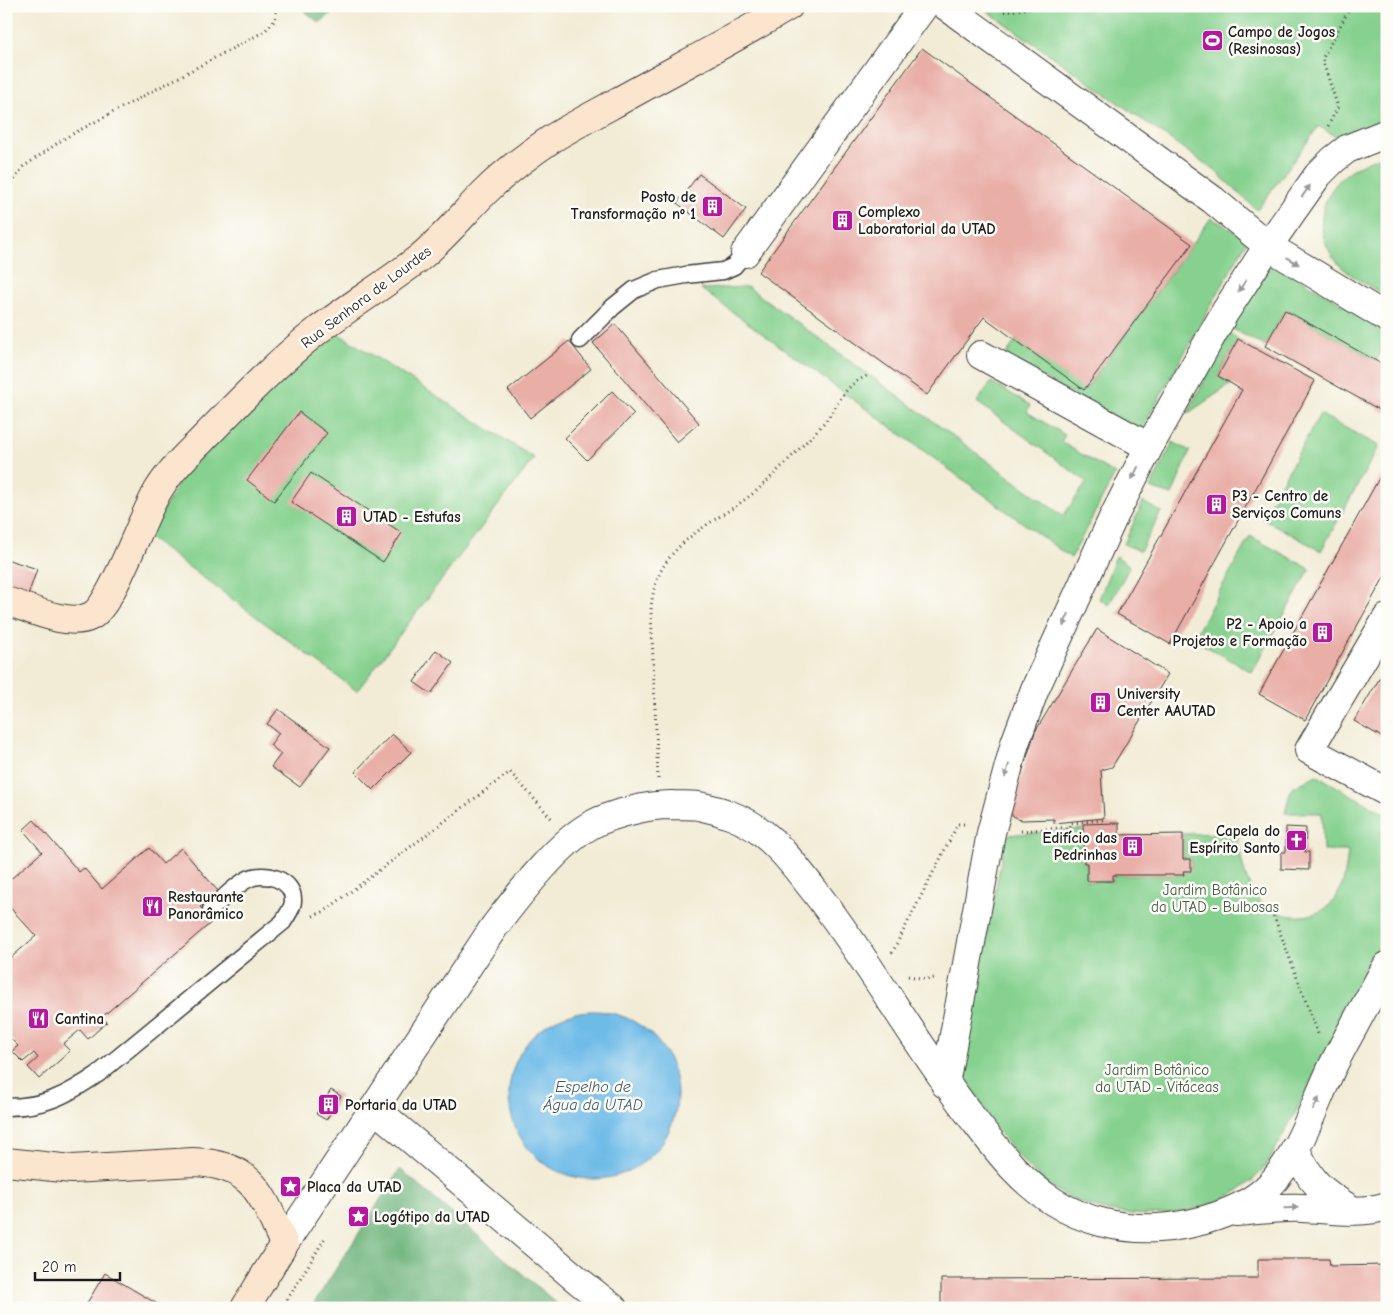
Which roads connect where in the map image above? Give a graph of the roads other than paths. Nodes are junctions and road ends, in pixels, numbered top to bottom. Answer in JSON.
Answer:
{"nodes":[{"id":1,"x":789,"y":6,"type":"edge"},
{"id":2,"x":924,"y":6,"type":"edge"},
{"id":3,"x":946,"y":6,"type":"edge"},
{"id":4,"x":1387,"y":133,"type":"edge"},
{"id":5,"x":1268,"y":246,"type":"junction"},
{"id":6,"x":745,"y":253,"type":"joint"},
{"id":7,"x":1387,"y":318,"type":"edge"},
{"id":8,"x":580,"y":340,"type":"dead end"},
{"id":9,"x":981,"y":355,"type":"dead end"},
{"id":10,"x":1148,"y":447,"type":"junction"},
{"id":11,"x":6,"y":601,"type":"edge"},
{"id":12,"x":1387,"y":618,"type":"edge"},
{"id":13,"x":1387,"y":792,"type":"edge"},
{"id":14,"x":211,"y":909,"type":"dead end"},
{"id":15,"x":1387,"y":966,"type":"edge"},
{"id":16,"x":945,"y":1084,"type":"junction"},
{"id":17,"x":6,"y":1107,"type":"edge"},
{"id":18,"x":374,"y":1108,"type":"junction"},
{"id":19,"x":1295,"y":1148,"type":"junction"},
{"id":20,"x":6,"y":1162,"type":"edge"},
{"id":21,"x":1387,"y":1206,"type":"edge"},
{"id":22,"x":1354,"y":1211,"type":"junction"},
{"id":23,"x":1225,"y":1213,"type":"junction"},
{"id":24,"x":284,"y":1244,"type":"junction"},
{"id":25,"x":245,"y":1308,"type":"edge"},
{"id":26,"x":613,"y":1308,"type":"edge"}],
"edges":[{"from":1,"to":11,"type":"street","name":"Rua Senhora de Lourdes"},
{"from":2,"to":6,"type":"street"},
{"from":3,"to":5,"type":"street"},
{"from":5,"to":4,"type":"street","one_way":true},
{"from":5,"to":7,"type":"street","one_way":true},
{"from":5,"to":10,"type":"street","one_way":true},
{"from":6,"to":8,"type":"lane"},
{"from":9,"to":10,"type":"street"},
{"from":10,"to":16,"type":"street","one_way":true},
{"from":12,"to":13,"type":"street"},
{"from":14,"to":17,"type":"lane"},
{"from":19,"to":15,"type":"street","one_way":true},
{"from":16,"to":18,"type":"street"},
{"from":16,"to":23,"type":"street"},
{"from":18,"to":24,"type":"street"},
{"from":18,"to":26,"type":"street"},
{"from":19,"to":22,"type":"street"},
{"from":19,"to":23,"type":"street"},
{"from":20,"to":24,"type":"street"},
{"from":21,"to":22,"type":"street"},
{"from":23,"to":22,"type":"street","one_way":true},
{"from":24,"to":25,"type":"street"}]}
